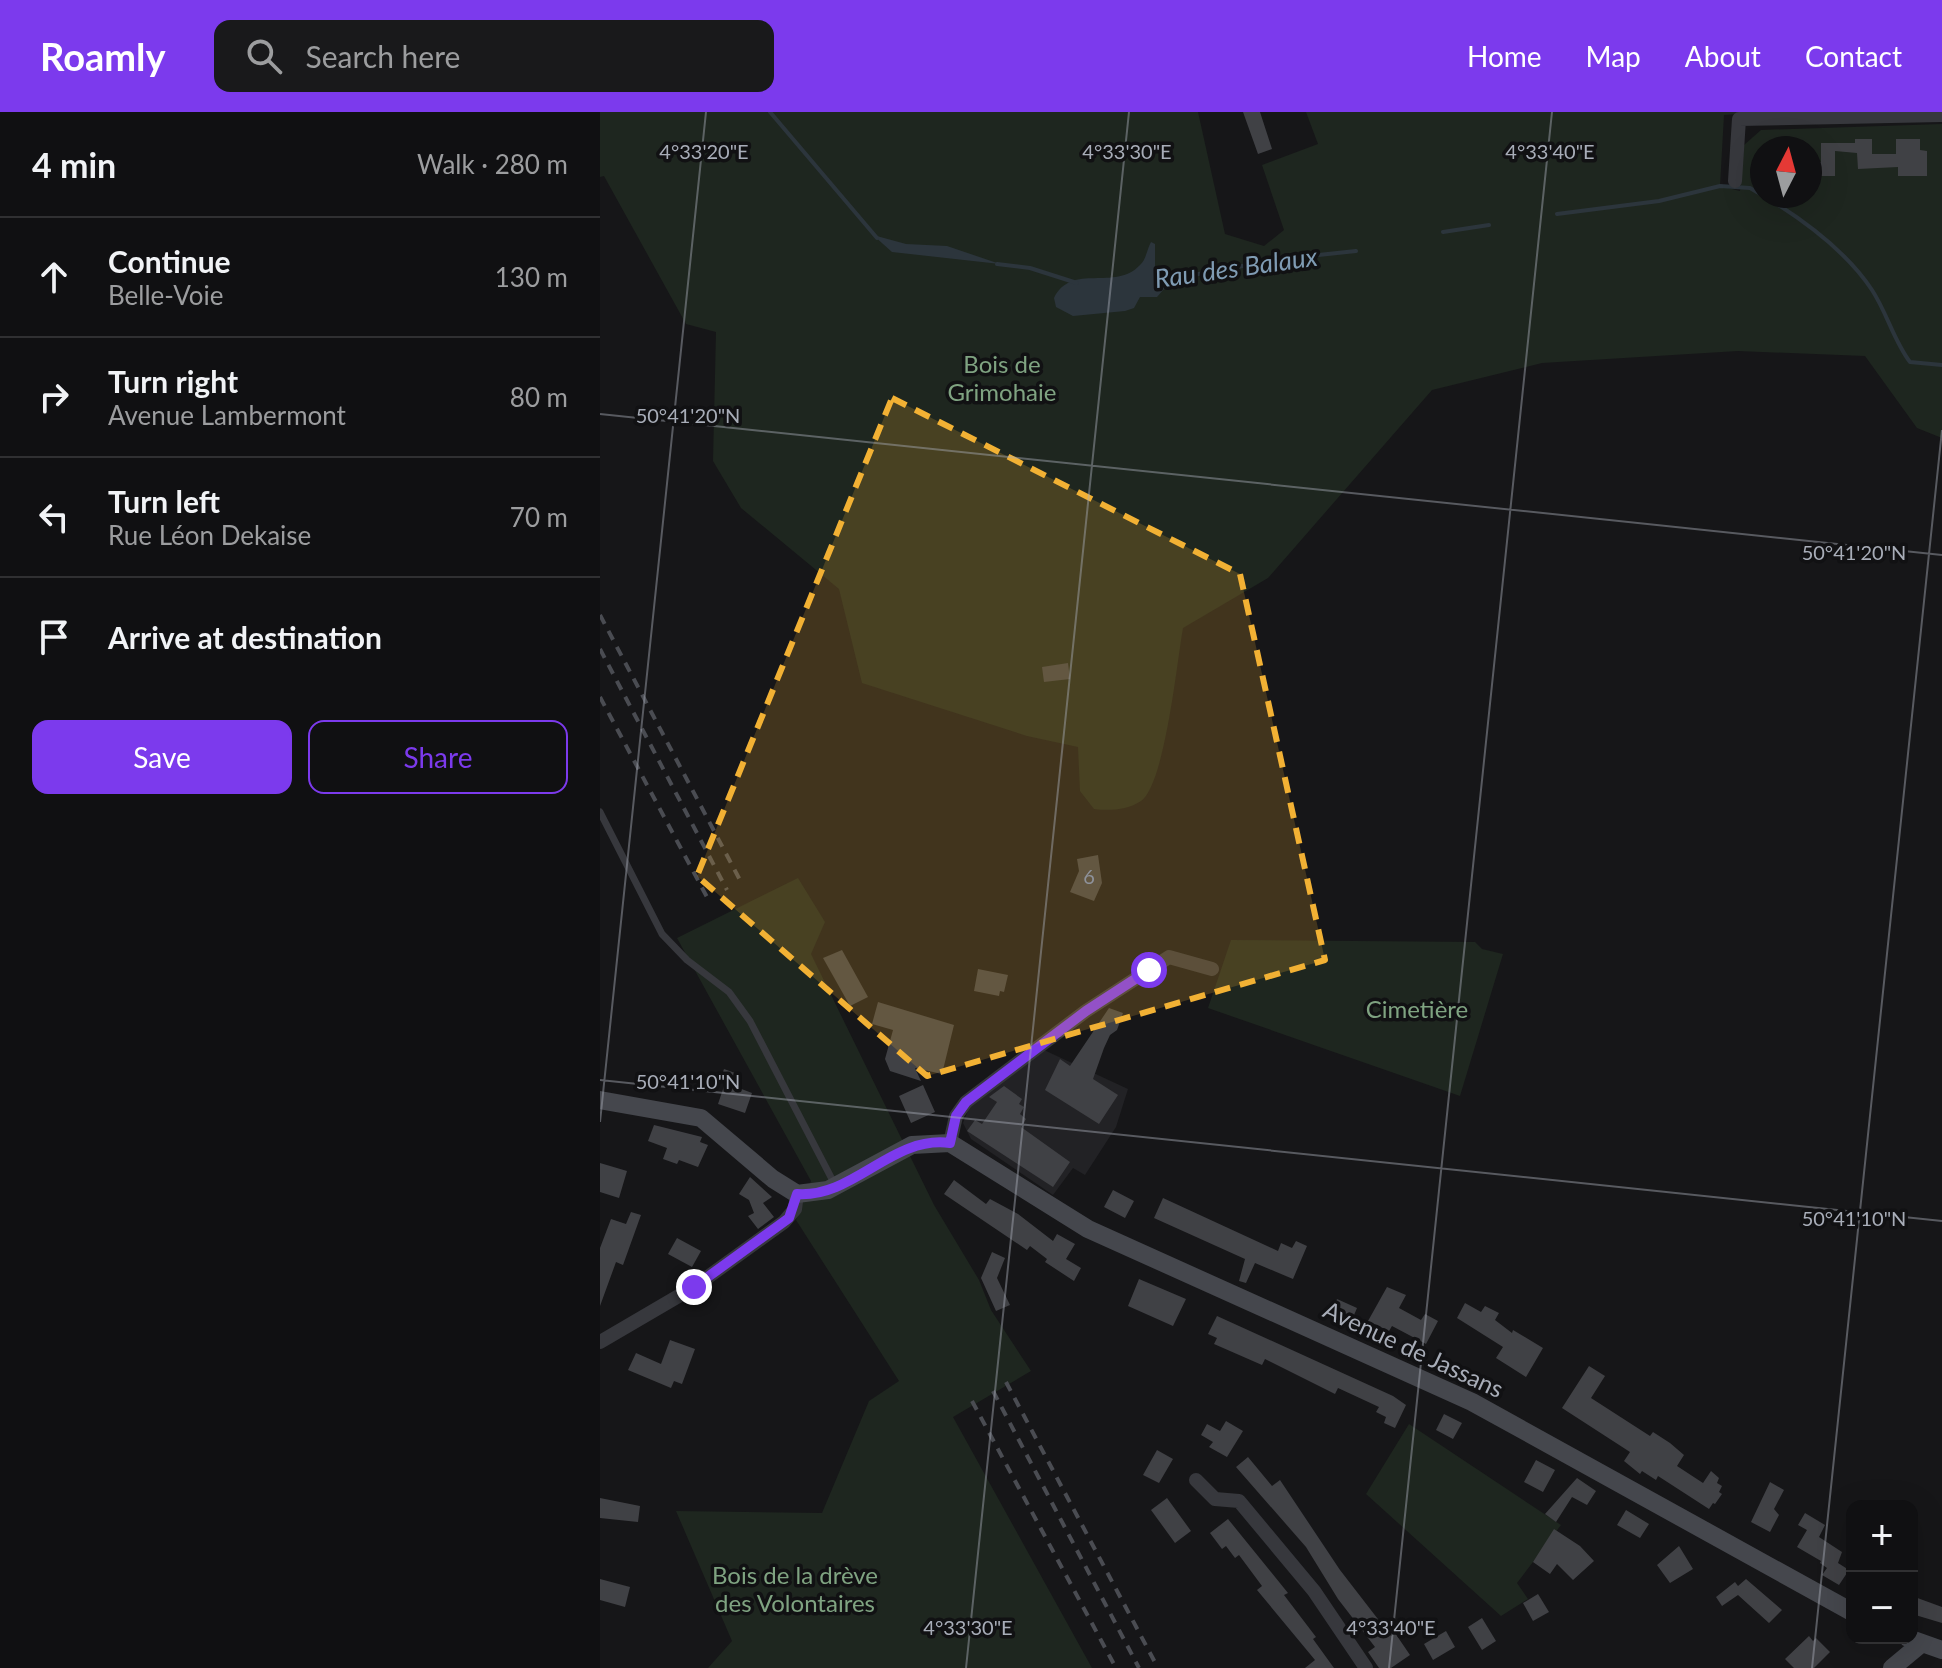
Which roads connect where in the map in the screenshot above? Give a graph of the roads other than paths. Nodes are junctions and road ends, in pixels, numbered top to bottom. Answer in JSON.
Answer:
{"nodes":[{"id":1,"x":1825,"y":115,"type":"edge"},
{"id":2,"x":1856,"y":115,"type":"edge"},
{"id":3,"x":1942,"y":115,"type":"edge"},
{"id":4,"x":1735,"y":181,"type":"dead end"},
{"id":5,"x":600,"y":812,"type":"edge"},
{"id":6,"x":1212,"y":969,"type":"dead end"},
{"id":7,"x":600,"y":1100,"type":"edge"},
{"id":8,"x":950,"y":1143,"type":"junction"},
{"id":9,"x":836,"y":1186,"type":"junction"},
{"id":10,"x":797,"y":1194,"type":"junction"},
{"id":11,"x":600,"y":1342,"type":"edge"},
{"id":12,"x":1196,"y":1480,"type":"dead end"},
{"id":13,"x":1846,"y":1609,"type":"edge"},
{"id":14,"x":1918,"y":1642,"type":"edge"},
{"id":15,"x":1912,"y":1644,"type":"edge"},
{"id":16,"x":1942,"y":1650,"type":"edge"},
{"id":17,"x":1366,"y":1668,"type":"edge"},
{"id":18,"x":1892,"y":1668,"type":"edge"}],
"edges":[{"from":1,"to":2,"type":"street"},
{"from":1,"to":4,"type":"street"},
{"from":2,"to":3,"type":"street"},
{"from":5,"to":9,"type":"lane"},
{"from":6,"to":8,"type":"street"},
{"from":7,"to":10,"type":"street"},
{"from":8,"to":9,"type":"street"},
{"from":8,"to":13,"type":"street","name":"Avenue de Jassans"},
{"from":9,"to":10,"type":"street"},
{"from":10,"to":11,"type":"street"},
{"from":12,"to":17,"type":"street"},
{"from":14,"to":16,"type":"street"},
{"from":15,"to":18,"type":"street"}]}
